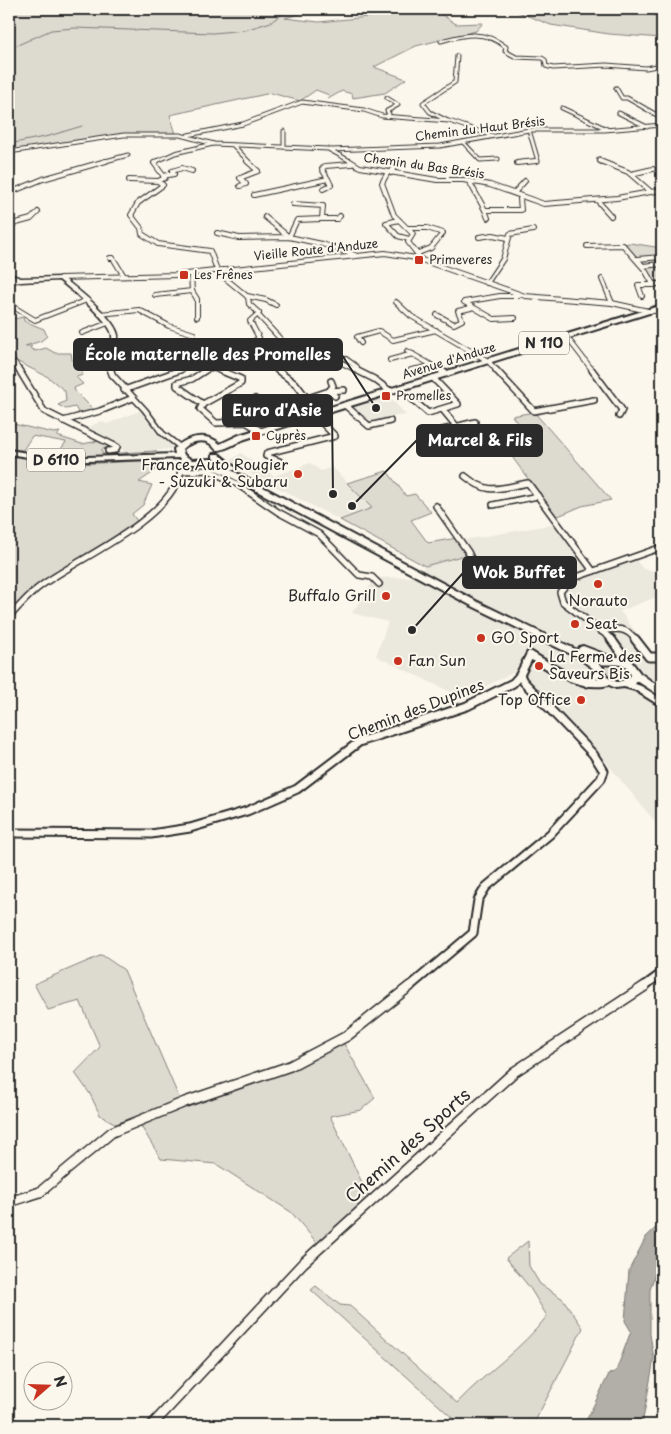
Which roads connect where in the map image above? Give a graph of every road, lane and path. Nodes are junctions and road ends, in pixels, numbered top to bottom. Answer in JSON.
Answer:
{"nodes":[{"id":1,"x":441,"y":41,"type":"dead end"},
{"id":2,"x":457,"y":56,"type":"dead end"},
{"id":3,"x":662,"y":65,"type":"edge"},
{"id":4,"x":616,"y":88,"type":"dead end"},
{"id":5,"x":662,"y":95,"type":"edge"},
{"id":6,"x":387,"y":98,"type":"dead end"},
{"id":7,"x":662,"y":101,"type":"edge"},
{"id":8,"x":562,"y":108,"type":"dead end"},
{"id":9,"x":619,"y":113,"type":"dead end"},
{"id":10,"x":386,"y":116,"type":"junction"},
{"id":11,"x":662,"y":118,"type":"edge"},
{"id":12,"x":449,"y":121,"type":"junction"},
{"id":13,"x":662,"y":125,"type":"edge"},
{"id":14,"x":647,"y":127,"type":"junction"},
{"id":15,"x":529,"y":130,"type":"junction"},
{"id":16,"x":608,"y":130,"type":"junction"},
{"id":17,"x":284,"y":131,"type":"dead end"},
{"id":18,"x":185,"y":136,"type":"junction"},
{"id":19,"x":494,"y":137,"type":"junction"},
{"id":20,"x":463,"y":142,"type":"junction"},
{"id":21,"x":214,"y":144,"type":"junction"},
{"id":22,"x":233,"y":145,"type":"junction"},
{"id":23,"x":284,"y":147,"type":"junction"},
{"id":24,"x":331,"y":150,"type":"junction"},
{"id":25,"x":9,"y":152,"type":"edge"},
{"id":26,"x":128,"y":156,"type":"dead end"},
{"id":27,"x":498,"y":159,"type":"dead end"},
{"id":28,"x":599,"y":159,"type":"dead end"},
{"id":29,"x":397,"y":162,"type":"dead end"},
{"id":30,"x":517,"y":163,"type":"dead end"},
{"id":31,"x":352,"y":164,"type":"junction"},
{"id":32,"x":653,"y":168,"type":"dead end"},
{"id":33,"x":192,"y":171,"type":"dead end"},
{"id":34,"x":389,"y":173,"type":"junction"},
{"id":35,"x":631,"y":174,"type":"junction"},
{"id":36,"x":482,"y":175,"type":"dead end"},
{"id":37,"x":163,"y":176,"type":"junction"},
{"id":38,"x":328,"y":179,"type":"junction"},
{"id":39,"x":129,"y":180,"type":"dead end"},
{"id":40,"x":158,"y":181,"type":"junction"},
{"id":41,"x":469,"y":181,"type":"junction"},
{"id":42,"x":525,"y":181,"type":"dead end"},
{"id":43,"x":477,"y":182,"type":"junction"},
{"id":44,"x":240,"y":186,"type":"dead end"},
{"id":45,"x":322,"y":189,"type":"dead end"},
{"id":46,"x":662,"y":190,"type":"edge"},
{"id":47,"x":650,"y":191,"type":"junction"},
{"id":48,"x":9,"y":193,"type":"edge"},
{"id":49,"x":514,"y":193,"type":"junction"},
{"id":50,"x":254,"y":195,"type":"dead end"},
{"id":51,"x":522,"y":197,"type":"junction"},
{"id":52,"x":597,"y":200,"type":"junction"},
{"id":53,"x":293,"y":204,"type":"dead end"},
{"id":54,"x":485,"y":210,"type":"junction"},
{"id":55,"x":521,"y":210,"type":"junction"},
{"id":56,"x":38,"y":212,"type":"dead end"},
{"id":57,"x":340,"y":216,"type":"dead end"},
{"id":58,"x":611,"y":216,"type":"dead end"},
{"id":59,"x":265,"y":218,"type":"dead end"},
{"id":60,"x":488,"y":218,"type":"dead end"},
{"id":61,"x":521,"y":218,"type":"dead end"},
{"id":62,"x":322,"y":219,"type":"junction"},
{"id":63,"x":399,"y":220,"type":"junction"},
{"id":64,"x":9,"y":225,"type":"edge"},
{"id":65,"x":408,"y":228,"type":"junction"},
{"id":66,"x":533,"y":230,"type":"dead end"},
{"id":67,"x":217,"y":233,"type":"dead end"},
{"id":68,"x":289,"y":237,"type":"junction"},
{"id":69,"x":479,"y":237,"type":"dead end"},
{"id":70,"x":508,"y":238,"type":"junction"},
{"id":71,"x":409,"y":239,"type":"junction"},
{"id":72,"x":587,"y":246,"type":"dead end"},
{"id":73,"x":418,"y":253,"type":"junction"},
{"id":74,"x":355,"y":255,"type":"junction"},
{"id":75,"x":662,"y":257,"type":"edge"},
{"id":76,"x":110,"y":258,"type":"dead end"},
{"id":77,"x":421,"y":259,"type":"junction"},
{"id":78,"x":662,"y":264,"type":"edge"},
{"id":79,"x":220,"y":270,"type":"junction"},
{"id":80,"x":191,"y":274,"type":"junction"},
{"id":81,"x":9,"y":276,"type":"edge"},
{"id":82,"x":124,"y":276,"type":"junction"},
{"id":83,"x":60,"y":278,"type":"junction"},
{"id":84,"x":602,"y":279,"type":"dead end"},
{"id":85,"x":21,"y":280,"type":"junction"},
{"id":86,"x":9,"y":281,"type":"edge"},
{"id":87,"x":487,"y":283,"type":"junction"},
{"id":88,"x":662,"y":284,"type":"edge"},
{"id":89,"x":655,"y":285,"type":"junction"},
{"id":90,"x":192,"y":291,"type":"junction"},
{"id":91,"x":522,"y":294,"type":"junction"},
{"id":92,"x":155,"y":295,"type":"dead end"},
{"id":93,"x":246,"y":296,"type":"junction"},
{"id":94,"x":642,"y":296,"type":"dead end"},
{"id":95,"x":12,"y":299,"type":"dead end"},
{"id":96,"x":87,"y":300,"type":"junction"},
{"id":97,"x":396,"y":302,"type":"dead end"},
{"id":98,"x":612,"y":304,"type":"junction"},
{"id":99,"x":276,"y":305,"type":"dead end"},
{"id":100,"x":662,"y":307,"type":"edge"},
{"id":101,"x":471,"y":308,"type":"junction"},
{"id":102,"x":648,"y":311,"type":"junction"},
{"id":103,"x":662,"y":312,"type":"edge"},
{"id":104,"x":100,"y":314,"type":"junction"},
{"id":105,"x":437,"y":315,"type":"dead end"},
{"id":106,"x":258,"y":316,"type":"junction"},
{"id":107,"x":197,"y":317,"type":"dead end"},
{"id":108,"x":515,"y":318,"type":"dead end"},
{"id":109,"x":108,"y":323,"type":"junction"},
{"id":110,"x":436,"y":330,"type":"junction"},
{"id":111,"x":82,"y":333,"type":"dead end"},
{"id":112,"x":194,"y":334,"type":"dead end"},
{"id":113,"x":566,"y":336,"type":"junction"},
{"id":114,"x":284,"y":343,"type":"dead end"},
{"id":115,"x":360,"y":343,"type":"dead end"},
{"id":116,"x":390,"y":360,"type":"dead end"},
{"id":117,"x":344,"y":361,"type":"dead end"},
{"id":118,"x":488,"y":361,"type":"junction"},
{"id":119,"x":15,"y":363,"type":"dead end"},
{"id":120,"x":433,"y":366,"type":"junction"},
{"id":121,"x":183,"y":369,"type":"dead end"},
{"id":122,"x":411,"y":370,"type":"dead end"},
{"id":123,"x":446,"y":374,"type":"junction"},
{"id":124,"x":433,"y":378,"type":"junction"},
{"id":125,"x":330,"y":381,"type":"dead end"},
{"id":126,"x":124,"y":390,"type":"junction"},
{"id":127,"x":344,"y":390,"type":"dead end"},
{"id":128,"x":329,"y":391,"type":"junction"},
{"id":129,"x":390,"y":392,"type":"junction"},
{"id":130,"x":335,"y":396,"type":"dead end"},
{"id":131,"x":133,"y":398,"type":"junction"},
{"id":132,"x":308,"y":398,"type":"junction"},
{"id":133,"x":411,"y":398,"type":"dead end"},
{"id":134,"x":256,"y":400,"type":"dead end"},
{"id":135,"x":594,"y":400,"type":"dead end"},
{"id":136,"x":204,"y":404,"type":"junction"},
{"id":137,"x":346,"y":405,"type":"junction"},
{"id":138,"x":443,"y":410,"type":"junction"},
{"id":139,"x":323,"y":413,"type":"junction"},
{"id":140,"x":314,"y":415,"type":"junction"},
{"id":141,"x":619,"y":416,"type":"dead end"},
{"id":142,"x":63,"y":421,"type":"junction"},
{"id":143,"x":226,"y":421,"type":"junction"},
{"id":144,"x":390,"y":421,"type":"dead end"},
{"id":145,"x":474,"y":422,"type":"dead end"},
{"id":146,"x":457,"y":427,"type":"junction"},
{"id":147,"x":261,"y":431,"type":"junction"},
{"id":148,"x":439,"y":431,"type":"dead end"},
{"id":149,"x":168,"y":437,"type":"junction"},
{"id":150,"x":242,"y":437,"type":"junction"},
{"id":151,"x":190,"y":441,"type":"junction"},
{"id":152,"x":212,"y":442,"type":"junction"},
{"id":153,"x":9,"y":452,"type":"edge"},
{"id":154,"x":218,"y":452,"type":"junction"},
{"id":155,"x":106,"y":455,"type":"junction"},
{"id":156,"x":181,"y":458,"type":"junction"},
{"id":157,"x":279,"y":461,"type":"dead end"},
{"id":158,"x":202,"y":462,"type":"junction"},
{"id":159,"x":465,"y":476,"type":"dead end"},
{"id":160,"x":538,"y":496,"type":"junction"},
{"id":161,"x":493,"y":505,"type":"dead end"},
{"id":162,"x":436,"y":506,"type":"dead end"},
{"id":163,"x":662,"y":547,"type":"edge"},
{"id":164,"x":593,"y":571,"type":"junction"},
{"id":165,"x":571,"y":580,"type":"junction"},
{"id":166,"x":379,"y":584,"type":"dead end"},
{"id":167,"x":9,"y":617,"type":"edge"},
{"id":168,"x":614,"y":630,"type":"junction"},
{"id":169,"x":601,"y":631,"type":"junction"},
{"id":170,"x":611,"y":638,"type":"junction"},
{"id":171,"x":621,"y":650,"type":"junction"},
{"id":172,"x":662,"y":657,"type":"edge"},
{"id":173,"x":614,"y":660,"type":"junction"},
{"id":174,"x":628,"y":663,"type":"junction"},
{"id":175,"x":598,"y":671,"type":"junction"},
{"id":176,"x":520,"y":675,"type":"junction"},
{"id":177,"x":636,"y":675,"type":"junction"},
{"id":178,"x":606,"y":682,"type":"junction"},
{"id":179,"x":588,"y":683,"type":"junction"},
{"id":180,"x":626,"y":684,"type":"junction"},
{"id":181,"x":662,"y":694,"type":"edge"},
{"id":182,"x":662,"y":704,"type":"edge"},
{"id":183,"x":9,"y":833,"type":"edge"},
{"id":184,"x":662,"y":972,"type":"edge"},
{"id":185,"x":9,"y":1202,"type":"edge"},
{"id":186,"x":152,"y":1425,"type":"edge"}],
"edges":[{"from":1,"to":3,"type":"street"},
{"from":2,"to":12,"type":"street"},
{"from":4,"to":11,"type":"street"},
{"from":5,"to":7,"type":"street"},
{"from":6,"to":10,"type":"street"},
{"from":8,"to":16,"type":"street"},
{"from":9,"to":14,"type":"street"},
{"from":10,"to":12,"type":"street"},
{"from":10,"to":18,"type":"street"},
{"from":12,"to":19,"type":"street"},
{"from":13,"to":14,"type":"street","name":"Chemin du Haut Brésis"},
{"from":14,"to":16,"type":"street","name":"Chemin du Haut Brésis"},
{"from":15,"to":16,"type":"street","name":"Chemin du Haut Brésis"},
{"from":15,"to":19,"type":"street","name":"Chemin du Haut Brésis"},
{"from":15,"to":30,"type":"street"},
{"from":17,"to":23,"type":"street"},
{"from":18,"to":21,"type":"street"},
{"from":18,"to":25,"type":"street"},
{"from":19,"to":20,"type":"street","name":"Chemin du Haut Brésis"},
{"from":20,"to":24,"type":"street","name":"Chemin du Haut Brésis"},
{"from":20,"to":27,"type":"street"},
{"from":21,"to":22,"type":"street"},
{"from":21,"to":37,"type":"street"},
{"from":22,"to":23,"type":"street"},
{"from":22,"to":44,"type":"street"},
{"from":23,"to":24,"type":"street"},
{"from":24,"to":31,"type":"street","name":"Chemin du Bas Brésis"},
{"from":26,"to":48,"type":"street"},
{"from":28,"to":35,"type":"street"},
{"from":29,"to":34,"type":"street"},
{"from":31,"to":34,"type":"street","name":"Chemin du Bas Brésis"},
{"from":31,"to":38,"type":"street"},
{"from":32,"to":35,"type":"street"},
{"from":33,"to":37,"type":"street"},
{"from":34,"to":41,"type":"street","name":"Chemin du Bas Brésis"},
{"from":34,"to":63,"type":"street"},
{"from":35,"to":47,"type":"street"},
{"from":36,"to":43,"type":"street"},
{"from":37,"to":40,"type":"street"},
{"from":38,"to":45,"type":"street"},
{"from":38,"to":50,"type":"street"},
{"from":39,"to":40,"type":"street"},
{"from":40,"to":79,"type":"street"},
{"from":41,"to":43,"type":"street","name":"Chemin du Bas Brésis"},
{"from":41,"to":54,"type":"street"},
{"from":42,"to":49,"type":"street"},
{"from":43,"to":49,"type":"street","name":"Chemin du Bas Brésis"},
{"from":46,"to":47,"type":"street","name":"Chemin du Bas Brésis"},
{"from":47,"to":52,"type":"street","name":"Chemin du Bas Brésis"},
{"from":49,"to":51,"type":"street","name":"Chemin du Bas Brésis"},
{"from":51,"to":52,"type":"street","name":"Chemin du Bas Brésis"},
{"from":51,"to":55,"type":"street"},
{"from":52,"to":58,"type":"street"},
{"from":53,"to":62,"type":"street"},
{"from":54,"to":55,"type":"street"},
{"from":54,"to":60,"type":"street"},
{"from":55,"to":61,"type":"street"},
{"from":56,"to":64,"type":"street"},
{"from":57,"to":62,"type":"street"},
{"from":59,"to":68,"type":"street"},
{"from":62,"to":68,"type":"street"},
{"from":63,"to":65,"type":"street"},
{"from":63,"to":71,"type":"street"},
{"from":65,"to":71,"type":"street"},
{"from":65,"to":73,"type":"street"},
{"from":66,"to":70,"type":"street"},
{"from":67,"to":68,"type":"street"},
{"from":68,"to":74,"type":"street"},
{"from":69,"to":70,"type":"street"},
{"from":70,"to":87,"type":"street"},
{"from":71,"to":73,"type":"street"},
{"from":72,"to":89,"type":"street"},
{"from":73,"to":77,"type":"street"},
{"from":74,"to":77,"type":"street","name":"Vieille Route d'Anduze"},
{"from":74,"to":79,"type":"street","name":"Vieille Route d'Anduze"},
{"from":75,"to":78,"type":"street"},
{"from":76,"to":82,"type":"street"},
{"from":77,"to":87,"type":"street","name":"Vieille Route d'Anduze"},
{"from":79,"to":80,"type":"street","name":"Vieille Route d'Anduze"},
{"from":79,"to":93,"type":"street"},
{"from":80,"to":82,"type":"street","name":"Vieille Route d'Anduze"},
{"from":80,"to":90,"type":"street"},
{"from":81,"to":85,"type":"street","name":"Vieille Route d'Anduze"},
{"from":82,"to":83,"type":"street","name":"Vieille Route d'Anduze"},
{"from":83,"to":85,"type":"street","name":"Vieille Route d'Anduze"},
{"from":83,"to":96,"type":"street"},
{"from":84,"to":98,"type":"street"},
{"from":85,"to":86,"type":"street"},
{"from":87,"to":91,"type":"street","name":"Vieille Route d'Anduze"},
{"from":88,"to":89,"type":"street"},
{"from":89,"to":94,"type":"street"},
{"from":90,"to":92,"type":"street"},
{"from":90,"to":107,"type":"street"},
{"from":91,"to":98,"type":"street","name":"Vieille Route d'Anduze"},
{"from":91,"to":101,"type":"street"},
{"from":93,"to":99,"type":"street"},
{"from":93,"to":106,"type":"street"},
{"from":95,"to":96,"type":"street"},
{"from":96,"to":104,"type":"street"},
{"from":97,"to":110,"type":"street"},
{"from":98,"to":102,"type":"street","name":"Vieille Route d'Anduze"},
{"from":100,"to":102,"type":"main road","name":"Avenue d'Anduze","number":"N 110"},
{"from":101,"to":105,"type":"street"},
{"from":101,"to":108,"type":"street"},
{"from":102,"to":103,"type":"street","name":"Vieille Route d'Anduze"},
{"from":102,"to":113,"type":"main road","name":"Avenue d'Anduze","number":"N 110"},
{"from":104,"to":109,"type":"street"},
{"from":104,"to":112,"type":"street"},
{"from":106,"to":114,"type":"street"},
{"from":106,"to":132,"type":"street"},
{"from":109,"to":111,"type":"street"},
{"from":109,"to":126,"type":"street"},
{"from":110,"to":115,"type":"street"},
{"from":110,"to":118,"type":"street"},
{"from":113,"to":118,"type":"main road","name":"Avenue d'Anduze","number":"N 110"},
{"from":113,"to":141,"type":"street"},
{"from":116,"to":120,"type":"street"},
{"from":117,"to":129,"type":"street"},
{"from":118,"to":123,"type":"main road","name":"Avenue d'Anduze","number":"N 110"},
{"from":118,"to":135,"type":"street"},
{"from":119,"to":142,"type":"street"},
{"from":120,"to":122,"type":"street"},
{"from":120,"to":123,"type":"street"},
{"from":121,"to":126,"type":"street"},
{"from":123,"to":124,"type":"main road","name":"Avenue d'Anduze","number":"N 110"},
{"from":124,"to":129,"type":"main road","name":"Avenue d'Anduze","number":"N 110"},
{"from":124,"to":138,"type":"street"},
{"from":125,"to":128,"type":"street"},
{"from":126,"to":131,"type":"street"},
{"from":127,"to":128,"type":"street"},
{"from":128,"to":130,"type":"street"},
{"from":128,"to":132,"type":"street"},
{"from":129,"to":137,"type":"main road","name":"Avenue d'Anduze","number":"N 110"},
{"from":131,"to":142,"type":"street"},
{"from":131,"to":149,"type":"street"},
{"from":132,"to":139,"type":"street"},
{"from":133,"to":138,"type":"street"},
{"from":134,"to":143,"type":"street"},
{"from":136,"to":136,"type":"street"},
{"from":136,"to":143,"type":"street"},
{"from":137,"to":139,"type":"main road","name":"Avenue d'Anduze","number":"N 110"},
{"from":137,"to":144,"type":"street"},
{"from":138,"to":146,"type":"street"},
{"from":139,"to":140,"type":"main road","name":"Avenue d'Anduze","number":"N 110"},
{"from":140,"to":147,"type":"main road","name":"Avenue d'Anduze","number":"N 110"},
{"from":140,"to":157,"type":"street"},
{"from":142,"to":155,"type":"street"},
{"from":143,"to":147,"type":"street"},
{"from":145,"to":146,"type":"street"},
{"from":146,"to":148,"type":"street"},
{"from":147,"to":150,"type":"main road","name":"Avenue d'Anduze","number":"N 110"},
{"from":149,"to":151,"type":"street"},
{"from":149,"to":156,"type":"street"},
{"from":150,"to":152,"type":"main road","name":"Avenue d'Anduze","number":"N 110"},
{"from":150,"to":154,"type":"main road","name":"Avenue d'Anduze","number":"N 110"},
{"from":151,"to":152,"type":"main road","name":"Avenue d'Anduze"},
{"from":151,"to":156,"type":"main road"},
{"from":152,"to":154,"type":"main road"},
{"from":153,"to":155,"type":"main road","number":"D 6110"},
{"from":154,"to":158,"type":"main road","name":"Avenue d'Anduze"},
{"from":154,"to":173,"type":"main road"},
{"from":155,"to":156,"type":"main road","number":"D 6110"},
{"from":156,"to":158,"type":"main road"},
{"from":156,"to":166,"type":"street"},
{"from":156,"to":167,"type":"street"},
{"from":158,"to":175,"type":"main road"},
{"from":159,"to":160,"type":"street"},
{"from":160,"to":161,"type":"street"},
{"from":160,"to":164,"type":"street"},
{"from":162,"to":165,"type":"street"},
{"from":163,"to":164,"type":"street"},
{"from":164,"to":165,"type":"street"},
{"from":165,"to":169,"type":"street"},
{"from":168,"to":169,"type":"street"},
{"from":168,"to":170,"type":"street"},
{"from":168,"to":172,"type":"street"},
{"from":169,"to":170,"type":"street"},
{"from":170,"to":171,"type":"street"},
{"from":171,"to":173,"type":"street"},
{"from":171,"to":174,"type":"street"},
{"from":173,"to":174,"type":"main road"},
{"from":173,"to":175,"type":"main road"},
{"from":174,"to":177,"type":"main road"},
{"from":175,"to":178,"type":"main road"},
{"from":175,"to":179,"type":"street"},
{"from":176,"to":179,"type":"street","name":"Chemin des Dupines"},
{"from":176,"to":183,"type":"street","name":"Chemin des Dupines"},
{"from":176,"to":185,"type":"street"},
{"from":177,"to":180,"type":"main road"},
{"from":177,"to":181,"type":"main road"},
{"from":178,"to":179,"type":"street","name":"Chemin des Dupines"},
{"from":178,"to":180,"type":"main road"},
{"from":180,"to":182,"type":"main road"},
{"from":184,"to":186,"type":"street","name":"Chemin des Sports"}]}
